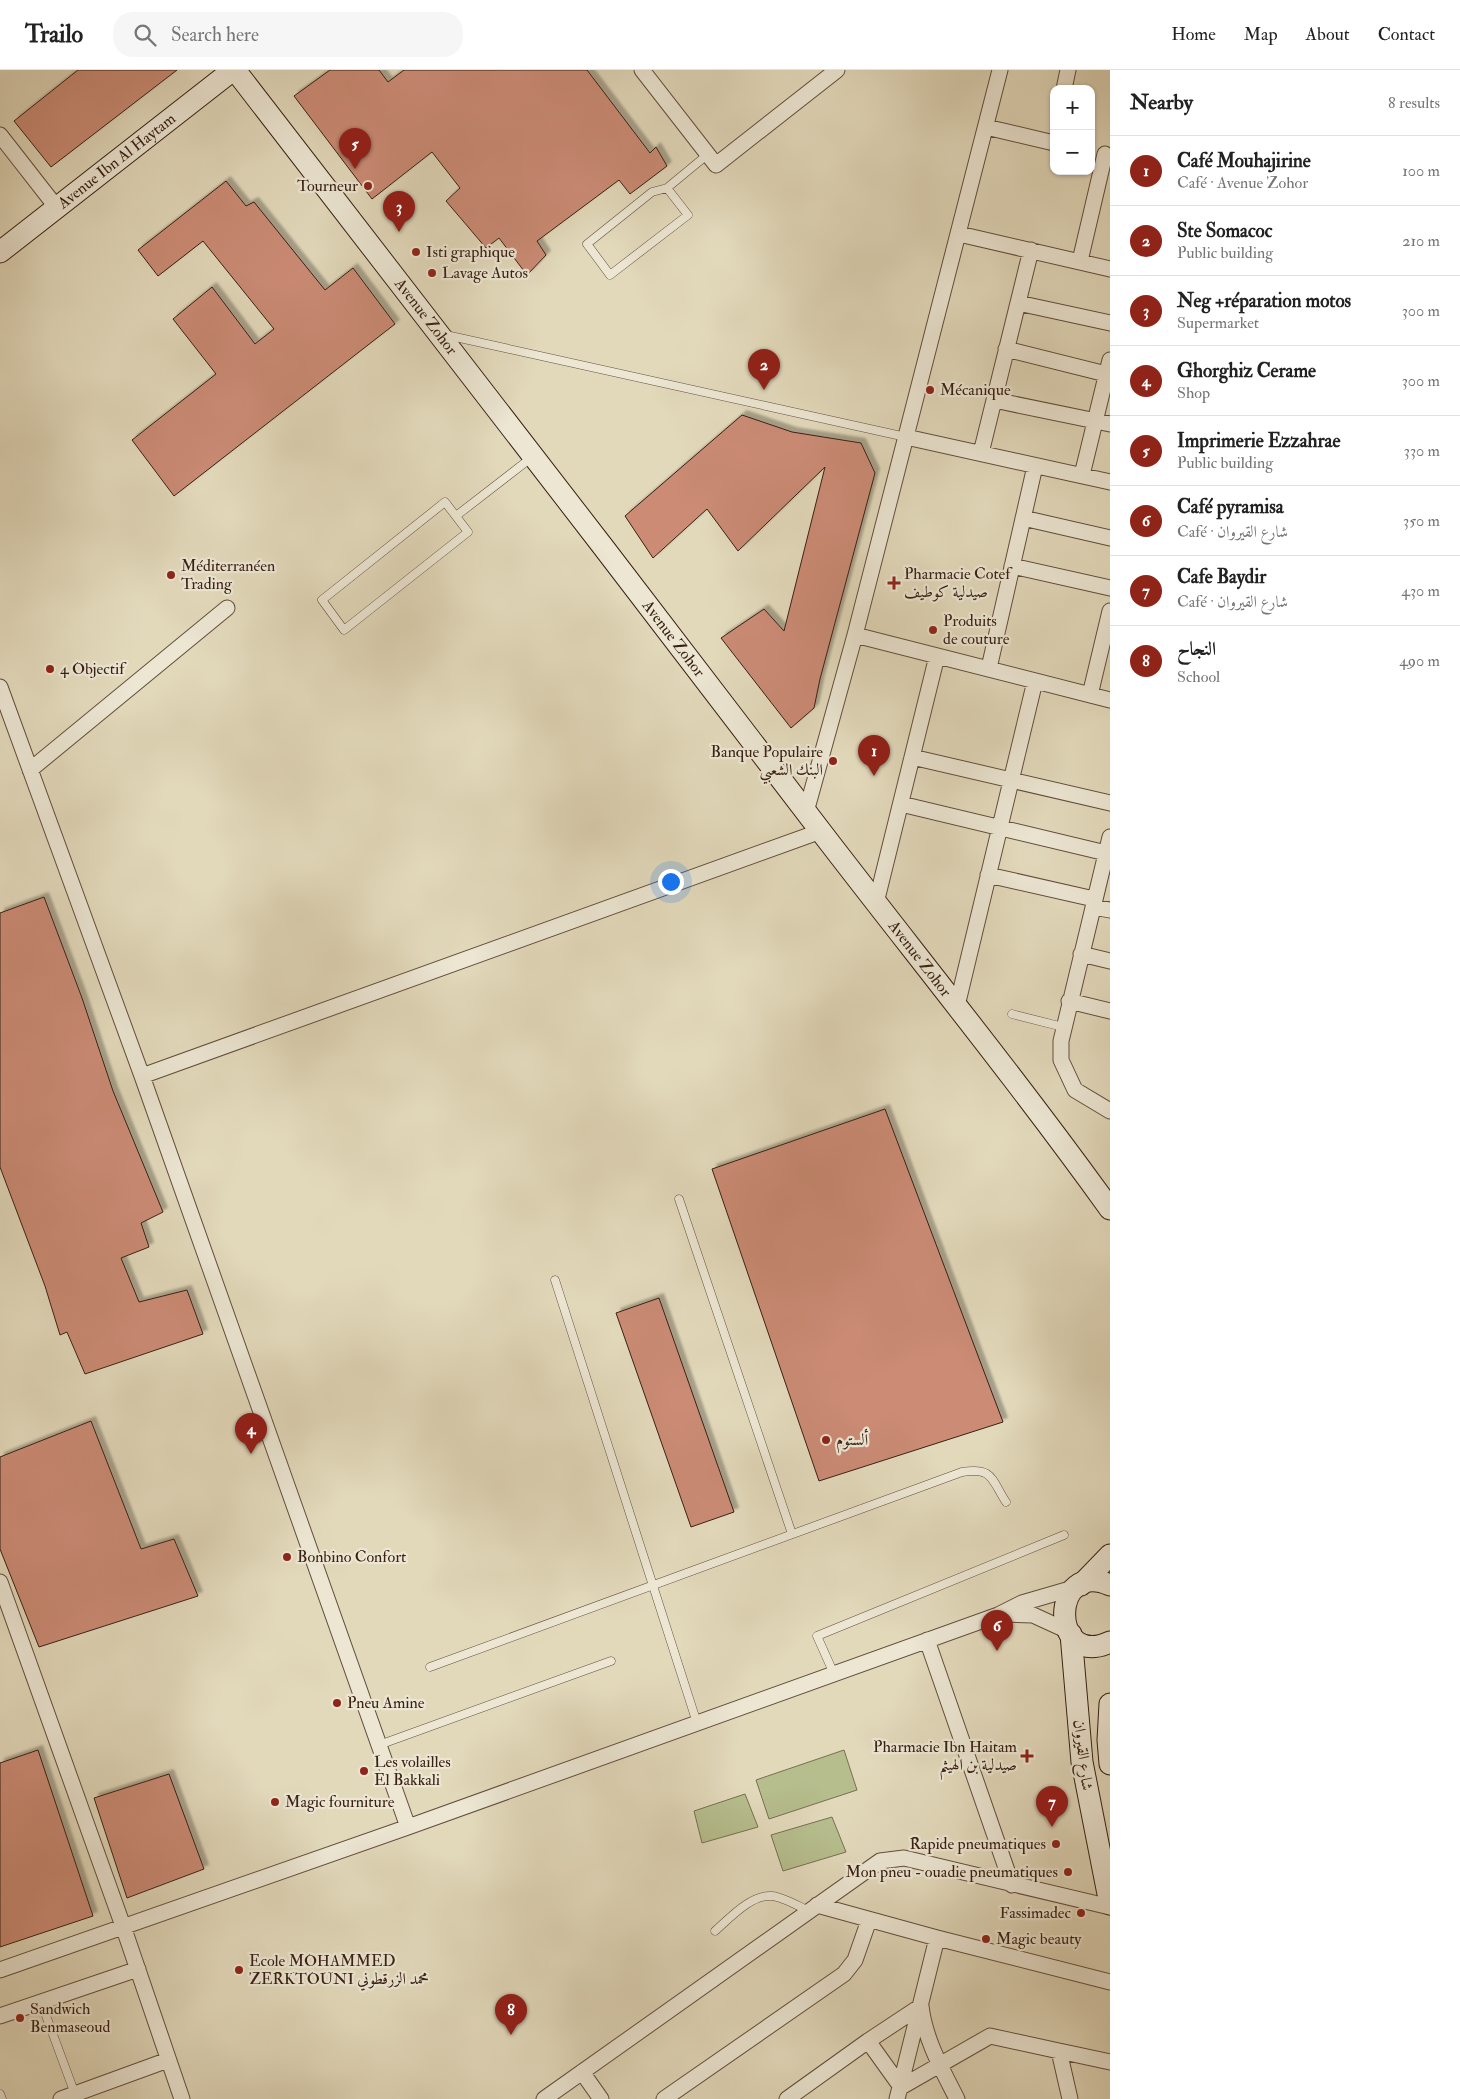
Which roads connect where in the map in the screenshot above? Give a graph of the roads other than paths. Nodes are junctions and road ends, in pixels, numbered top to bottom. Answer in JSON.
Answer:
{"nodes":[{"id":1,"x":234,"y":70,"type":"edge"},
{"id":2,"x":642,"y":70,"type":"edge"},
{"id":3,"x":837,"y":70,"type":"edge"},
{"id":4,"x":1068,"y":70,"type":"edge"},
{"id":5,"x":999,"y":71,"type":"edge"},
{"id":6,"x":1065,"y":85,"type":"edge"},
{"id":7,"x":986,"y":127,"type":"junction"},
{"id":8,"x":0,"y":134,"type":"edge"},
{"id":9,"x":1050,"y":139,"type":"edge"},
{"id":10,"x":1102,"y":153,"type":"edge"},
{"id":11,"x":707,"y":155,"type":"junction"},
{"id":12,"x":667,"y":188,"type":"junction"},
{"id":13,"x":57,"y":208,"type":"junction"},
{"id":14,"x":959,"y":234,"type":"junction"},
{"id":15,"x":1031,"y":250,"type":"junction"},
{"id":16,"x":0,"y":252,"type":"edge"},
{"id":17,"x":1080,"y":262,"type":"junction"},
{"id":18,"x":1110,"y":269,"type":"edge"},
{"id":19,"x":1018,"y":303,"type":"junction"},
{"id":20,"x":1110,"y":323,"type":"edge"},
{"id":21,"x":440,"y":334,"type":"junction"},
{"id":22,"x":1006,"y":349,"type":"junction"},
{"id":23,"x":1109,"y":369,"type":"edge"},
{"id":24,"x":994,"y":400,"type":"junction"},
{"id":25,"x":1102,"y":423,"type":"edge"},
{"id":26,"x":906,"y":437,"type":"junction"},
{"id":27,"x":981,"y":453,"type":"junction"},
{"id":28,"x":533,"y":456,"type":"junction"},
{"id":29,"x":1035,"y":466,"type":"junction"},
{"id":30,"x":1082,"y":475,"type":"junction"},
{"id":31,"x":1110,"y":482,"type":"edge"},
{"id":32,"x":456,"y":516,"type":"junction"},
{"id":33,"x":1023,"y":518,"type":"junction"},
{"id":34,"x":1110,"y":538,"type":"edge"},
{"id":35,"x":1012,"y":566,"type":"junction"},
{"id":36,"x":1110,"y":588,"type":"edge"},
{"id":37,"x":227,"y":608,"type":"dead end"},
{"id":38,"x":1110,"y":611,"type":"edge"},
{"id":39,"x":855,"y":635,"type":"junction"},
{"id":40,"x":1107,"y":638,"type":"edge"},
{"id":41,"x":937,"y":656,"type":"junction"},
{"id":42,"x":989,"y":668,"type":"junction"},
{"id":43,"x":1036,"y":680,"type":"junction"},
{"id":44,"x":0,"y":687,"type":"edge"},
{"id":45,"x":1090,"y":695,"type":"junction"},
{"id":46,"x":1110,"y":700,"type":"edge"},
{"id":47,"x":912,"y":757,"type":"junction"},
{"id":48,"x":30,"y":770,"type":"junction"},
{"id":49,"x":1011,"y":780,"type":"junction"},
{"id":50,"x":1110,"y":803,"type":"edge"},
{"id":51,"x":901,"y":804,"type":"junction"},
{"id":52,"x":806,"y":812,"type":"junction"},
{"id":53,"x":1000,"y":827,"type":"junction"},
{"id":54,"x":821,"y":831,"type":"junction"},
{"id":55,"x":1110,"y":837,"type":"edge"},
{"id":56,"x":1107,"y":858,"type":"edge"},
{"id":57,"x":988,"y":875,"type":"junction"},
{"id":58,"x":876,"y":903,"type":"junction"},
{"id":59,"x":1094,"y":903,"type":"junction"},
{"id":60,"x":1110,"y":910,"type":"edge"},
{"id":61,"x":1081,"y":954,"type":"junction"},
{"id":62,"x":1110,"y":961,"type":"edge"},
{"id":63,"x":1069,"y":1001,"type":"junction"},
{"id":64,"x":956,"y":1006,"type":"junction"},
{"id":65,"x":1110,"y":1011,"type":"edge"},
{"id":66,"x":1012,"y":1014,"type":"dead end"},
{"id":67,"x":1063,"y":1027,"type":"junction"},
{"id":68,"x":142,"y":1076,"type":"junction"},
{"id":69,"x":1110,"y":1111,"type":"edge"},
{"id":70,"x":679,"y":1199,"type":"dead end"},
{"id":71,"x":1110,"y":1208,"type":"edge"},
{"id":72,"x":555,"y":1280,"type":"dead end"},
{"id":73,"x":1006,"y":1502,"type":"dead end"},
{"id":74,"x":792,"y":1534,"type":"junction"},
{"id":75,"x":1064,"y":1535,"type":"dead end"},
{"id":76,"x":1110,"y":1554,"type":"edge"},
{"id":77,"x":0,"y":1582,"type":"edge"},
{"id":78,"x":1110,"y":1585,"type":"edge"},
{"id":79,"x":653,"y":1586,"type":"junction"},
{"id":80,"x":1080,"y":1586,"type":"junction"},
{"id":81,"x":998,"y":1614,"type":"junction"},
{"id":82,"x":1069,"y":1632,"type":"junction"},
{"id":83,"x":927,"y":1640,"type":"junction"},
{"id":84,"x":1110,"y":1642,"type":"edge"},
{"id":85,"x":611,"y":1662,"type":"dead end"},
{"id":86,"x":430,"y":1667,"type":"dead end"},
{"id":87,"x":834,"y":1674,"type":"junction"},
{"id":88,"x":1110,"y":1704,"type":"edge"},
{"id":89,"x":697,"y":1723,"type":"junction"},
{"id":90,"x":379,"y":1745,"type":"junction"},
{"id":91,"x":1110,"y":1764,"type":"edge"},
{"id":92,"x":408,"y":1827,"type":"junction"},
{"id":93,"x":1012,"y":1885,"type":"junction"},
{"id":94,"x":1110,"y":1905,"type":"edge"},
{"id":95,"x":813,"y":1908,"type":"junction"},
{"id":96,"x":869,"y":1920,"type":"junction"},
{"id":97,"x":123,"y":1926,"type":"junction"},
{"id":98,"x":715,"y":1931,"type":"dead end"},
{"id":99,"x":937,"y":1938,"type":"junction"},
{"id":100,"x":138,"y":1969,"type":"junction"},
{"id":101,"x":0,"y":1970,"type":"edge"},
{"id":102,"x":1110,"y":1982,"type":"edge"},
{"id":103,"x":41,"y":2002,"type":"junction"},
{"id":104,"x":922,"y":2006,"type":"junction"},
{"id":105,"x":0,"y":2016,"type":"edge"},
{"id":106,"x":868,"y":2041,"type":"junction"},
{"id":107,"x":1059,"y":2051,"type":"junction"},
{"id":108,"x":168,"y":2060,"type":"junction"},
{"id":109,"x":1110,"y":2062,"type":"edge"},
{"id":110,"x":940,"y":2066,"type":"junction"},
{"id":111,"x":582,"y":2072,"type":"junction"},
{"id":112,"x":899,"y":2093,"type":"edge"},
{"id":113,"x":0,"y":2094,"type":"edge"},
{"id":114,"x":68,"y":2096,"type":"edge"},
{"id":115,"x":2,"y":2099,"type":"edge"},
{"id":116,"x":182,"y":2099,"type":"edge"},
{"id":117,"x":544,"y":2099,"type":"edge"},
{"id":118,"x":602,"y":2099,"type":"edge"},
{"id":119,"x":664,"y":2099,"type":"edge"},
{"id":120,"x":787,"y":2099,"type":"edge"},
{"id":121,"x":957,"y":2099,"type":"edge"},
{"id":122,"x":1070,"y":2099,"type":"edge"}],
"edges":[{"from":1,"to":13,"type":"main road","name":"Avenue Ibn Al Haytam"},
{"from":1,"to":21,"type":"main road","name":"Avenue Zohor"},
{"from":2,"to":11,"type":"street"},
{"from":3,"to":11,"type":"street"},
{"from":4,"to":6,"type":"street"},
{"from":5,"to":7,"type":"street"},
{"from":7,"to":9,"type":"street"},
{"from":7,"to":14,"type":"street"},
{"from":8,"to":13,"type":"street"},
{"from":10,"to":17,"type":"street"},
{"from":11,"to":12,"type":"lane"},
{"from":12,"to":12,"type":"lane"},
{"from":13,"to":16,"type":"main road","name":"Avenue Ibn Al Haytam"},
{"from":14,"to":15,"type":"street"},
{"from":14,"to":26,"type":"street"},
{"from":15,"to":17,"type":"street"},
{"from":15,"to":19,"type":"street"},
{"from":17,"to":18,"type":"street"},
{"from":19,"to":20,"type":"street"},
{"from":19,"to":22,"type":"street"},
{"from":21,"to":26,"type":"lane"},
{"from":21,"to":28,"type":"main road","name":"Avenue Zohor"},
{"from":22,"to":23,"type":"street"},
{"from":22,"to":24,"type":"street"},
{"from":23,"to":25,"type":"street"},
{"from":24,"to":25,"type":"street"},
{"from":24,"to":27,"type":"street"},
{"from":25,"to":30,"type":"street"},
{"from":26,"to":27,"type":"street"},
{"from":26,"to":39,"type":"street"},
{"from":27,"to":29,"type":"street"},
{"from":28,"to":32,"type":"lane"},
{"from":28,"to":52,"type":"main road","name":"Avenue Zohor"},
{"from":29,"to":30,"type":"street"},
{"from":29,"to":33,"type":"street"},
{"from":30,"to":31,"type":"street"},
{"from":32,"to":32,"type":"lane"},
{"from":33,"to":34,"type":"street"},
{"from":33,"to":35,"type":"street"},
{"from":35,"to":36,"type":"street"},
{"from":35,"to":42,"type":"street"},
{"from":37,"to":48,"type":"street"},
{"from":38,"to":40,"type":"street"},
{"from":39,"to":41,"type":"street"},
{"from":39,"to":52,"type":"street"},
{"from":40,"to":45,"type":"street"},
{"from":41,"to":42,"type":"street"},
{"from":41,"to":47,"type":"street"},
{"from":42,"to":43,"type":"street"},
{"from":43,"to":45,"type":"street"},
{"from":43,"to":49,"type":"street"},
{"from":44,"to":48,"type":"street"},
{"from":45,"to":46,"type":"street"},
{"from":47,"to":49,"type":"street"},
{"from":47,"to":51,"type":"street"},
{"from":48,"to":68,"type":"street"},
{"from":49,"to":50,"type":"street"},
{"from":49,"to":53,"type":"street"},
{"from":51,"to":53,"type":"street"},
{"from":51,"to":58,"type":"street"},
{"from":52,"to":54,"type":"main road","name":"Avenue Zohor"},
{"from":53,"to":56,"type":"street"},
{"from":53,"to":57,"type":"street"},
{"from":54,"to":58,"type":"main road","name":"Avenue Zohor"},
{"from":54,"to":68,"type":"street"},
{"from":55,"to":56,"type":"street"},
{"from":56,"to":59,"type":"street"},
{"from":57,"to":59,"type":"street"},
{"from":57,"to":64,"type":"street"},
{"from":58,"to":64,"type":"main road","name":"Avenue Zohor"},
{"from":59,"to":60,"type":"street"},
{"from":59,"to":61,"type":"street"},
{"from":61,"to":62,"type":"street"},
{"from":61,"to":63,"type":"street"},
{"from":63,"to":65,"type":"street"},
{"from":63,"to":67,"type":"street"},
{"from":64,"to":71,"type":"main road","name":"Avenue Zohor"},
{"from":66,"to":67,"type":"lane"},
{"from":67,"to":69,"type":"street"},
{"from":68,"to":90,"type":"street"},
{"from":70,"to":74,"type":"lane"},
{"from":72,"to":79,"type":"lane"},
{"from":73,"to":74,"type":"lane"},
{"from":74,"to":79,"type":"lane"},
{"from":75,"to":87,"type":"lane"},
{"from":76,"to":80,"type":"main road","name":"شارع القيروان"},
{"from":77,"to":97,"type":"street"},
{"from":78,"to":80,"type":"main road"},
{"from":79,"to":86,"type":"lane"},
{"from":79,"to":89,"type":"lane"},
{"from":80,"to":81,"type":"street"},
{"from":80,"to":82,"type":"main road","name":"شارع القيروان"},
{"from":81,"to":82,"type":"street"},
{"from":81,"to":83,"type":"street"},
{"from":82,"to":84,"type":"main road"},
{"from":82,"to":94,"type":"main road","name":"شارع القيروان"},
{"from":83,"to":87,"type":"street"},
{"from":83,"to":93,"type":"street"},
{"from":85,"to":90,"type":"lane"},
{"from":87,"to":89,"type":"street"},
{"from":88,"to":91,"type":"main road","name":"شارع القيروان"},
{"from":89,"to":92,"type":"street"},
{"from":90,"to":92,"type":"street"},
{"from":92,"to":97,"type":"street"},
{"from":93,"to":94,"type":"street"},
{"from":93,"to":95,"type":"street"},
{"from":95,"to":96,"type":"street"},
{"from":95,"to":98,"type":"lane"},
{"from":95,"to":111,"type":"street"},
{"from":96,"to":99,"type":"street"},
{"from":96,"to":119,"type":"street"},
{"from":97,"to":100,"type":"street"},
{"from":97,"to":101,"type":"street"},
{"from":99,"to":102,"type":"street"},
{"from":99,"to":104,"type":"street"},
{"from":100,"to":103,"type":"street"},
{"from":100,"to":108,"type":"street"},
{"from":103,"to":105,"type":"street"},
{"from":103,"to":114,"type":"lane"},
{"from":104,"to":106,"type":"street"},
{"from":104,"to":110,"type":"street"},
{"from":104,"to":112,"type":"street"},
{"from":106,"to":112,"type":"street"},
{"from":106,"to":120,"type":"street"},
{"from":107,"to":109,"type":"street"},
{"from":107,"to":110,"type":"street"},
{"from":107,"to":122,"type":"street"},
{"from":108,"to":114,"type":"street"},
{"from":108,"to":116,"type":"street"},
{"from":110,"to":112,"type":"street"},
{"from":110,"to":121,"type":"street"},
{"from":111,"to":117,"type":"street"},
{"from":111,"to":118,"type":"street"},
{"from":113,"to":115,"type":"lane"}]}
